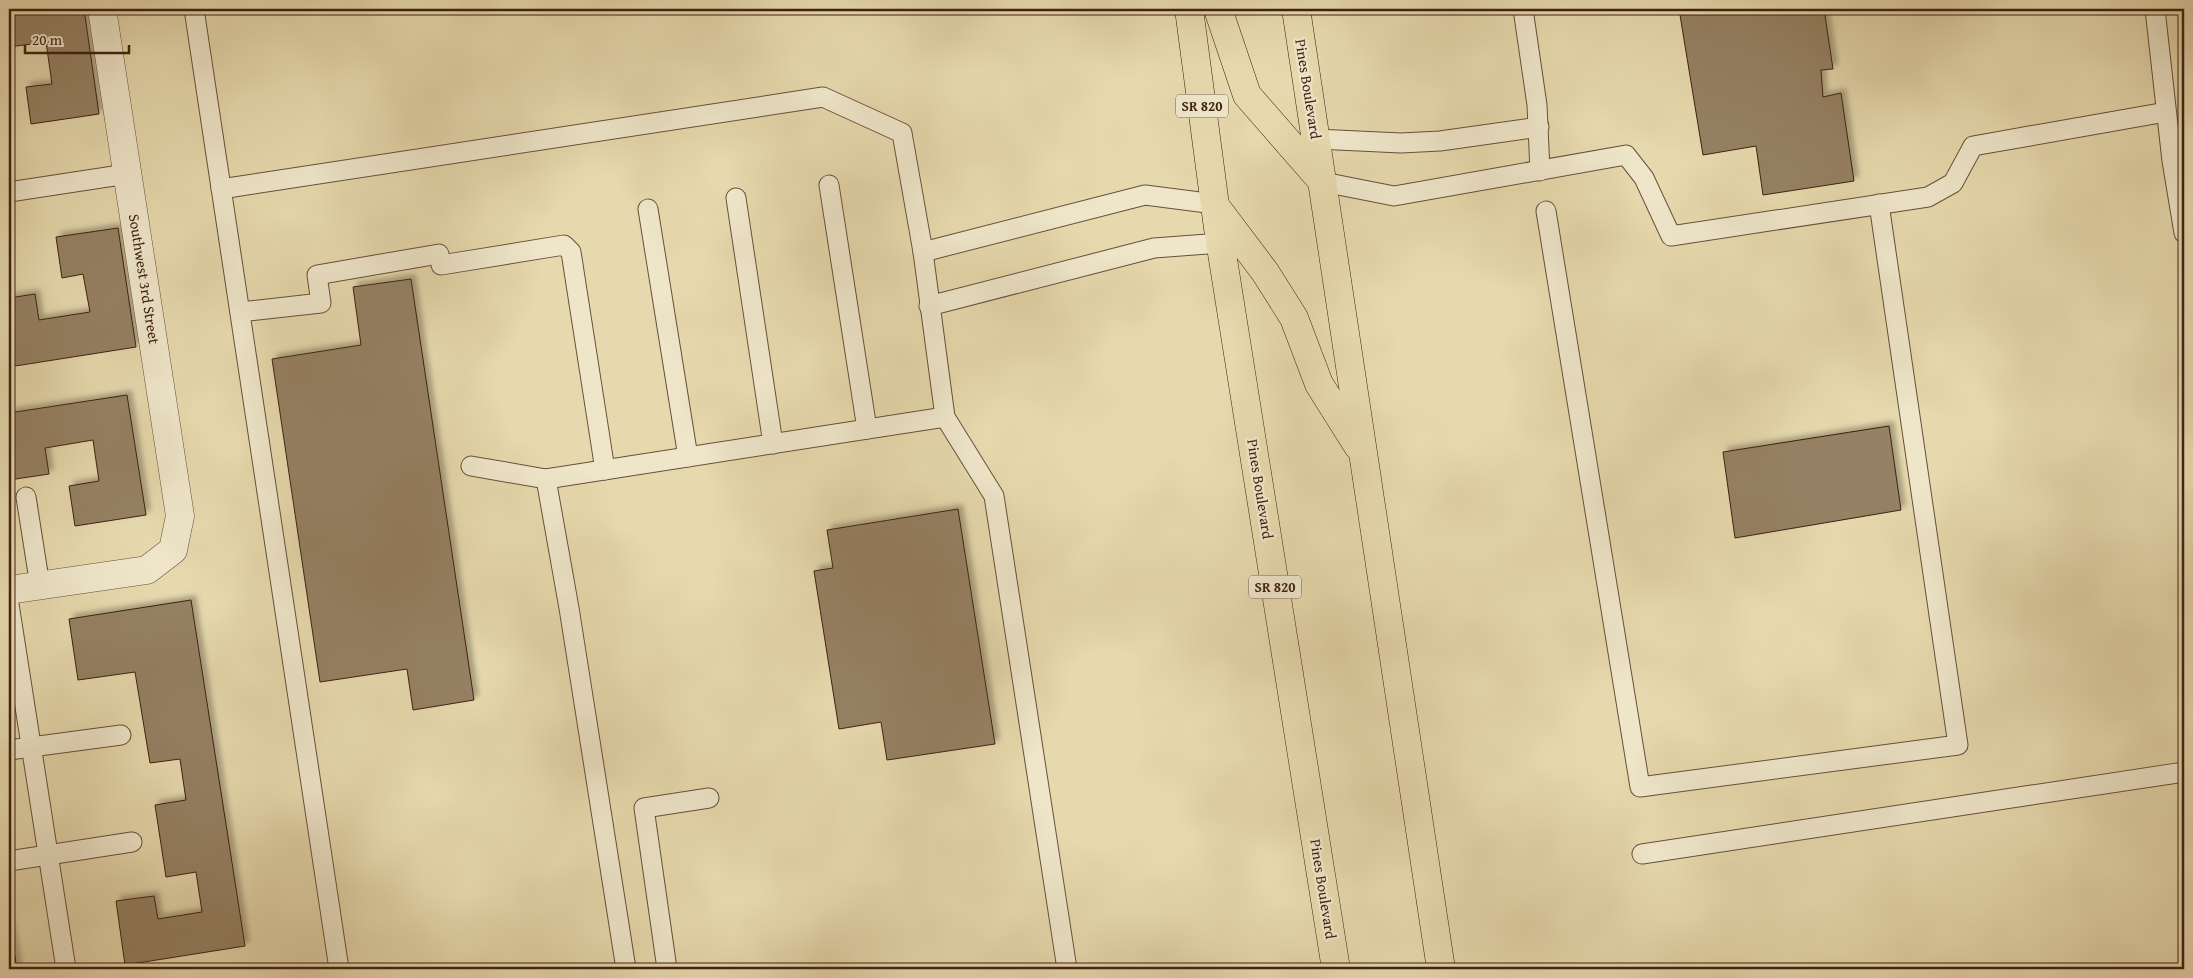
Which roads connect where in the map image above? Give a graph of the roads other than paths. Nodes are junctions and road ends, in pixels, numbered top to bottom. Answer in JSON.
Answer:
{"nodes":[{"id":1,"x":102,"y":9,"type":"edge"},
{"id":2,"x":194,"y":9,"type":"edge"},
{"id":3,"x":1189,"y":9,"type":"edge"},
{"id":4,"x":1218,"y":9,"type":"edge"},
{"id":5,"x":1296,"y":9,"type":"edge"},
{"id":6,"x":1523,"y":9,"type":"edge"},
{"id":7,"x":2155,"y":9,"type":"edge"},
{"id":8,"x":2166,"y":112,"type":"junction"},
{"id":9,"x":1539,"y":127,"type":"junction"},
{"id":10,"x":1316,"y":139,"type":"junction"},
{"id":11,"x":1540,"y":171,"type":"junction"},
{"id":12,"x":127,"y":174,"type":"junction"},
{"id":13,"x":1323,"y":182,"type":"junction"},
{"id":14,"x":829,"y":185,"type":"dead end"},
{"id":15,"x":221,"y":189,"type":"junction"},
{"id":16,"x":9,"y":192,"type":"edge"},
{"id":17,"x":736,"y":198,"type":"dead end"},
{"id":18,"x":1215,"y":204,"type":"junction"},
{"id":19,"x":1879,"y":204,"type":"junction"},
{"id":20,"x":648,"y":209,"type":"dead end"},
{"id":21,"x":1546,"y":211,"type":"dead end"},
{"id":22,"x":2184,"y":233,"type":"edge"},
{"id":23,"x":1221,"y":243,"type":"junction"},
{"id":24,"x":923,"y":252,"type":"junction"},
{"id":25,"x":929,"y":306,"type":"junction"},
{"id":26,"x":240,"y":312,"type":"junction"},
{"id":27,"x":945,"y":418,"type":"junction"},
{"id":28,"x":867,"y":429,"type":"junction"},
{"id":29,"x":774,"y":444,"type":"junction"},
{"id":30,"x":1364,"y":456,"type":"junction"},
{"id":31,"x":688,"y":457,"type":"junction"},
{"id":32,"x":471,"y":466,"type":"dead end"},
{"id":33,"x":606,"y":470,"type":"junction"},
{"id":34,"x":546,"y":479,"type":"junction"},
{"id":35,"x":26,"y":497,"type":"dead end"},
{"id":36,"x":40,"y":586,"type":"junction"},
{"id":37,"x":9,"y":590,"type":"edge"},
{"id":38,"x":9,"y":604,"type":"edge"},
{"id":39,"x":121,"y":735,"type":"dead end"},
{"id":40,"x":32,"y":746,"type":"junction"},
{"id":41,"x":9,"y":750,"type":"edge"},
{"id":42,"x":2184,"y":772,"type":"edge"},
{"id":43,"x":709,"y":798,"type":"dead end"},
{"id":44,"x":132,"y":842,"type":"dead end"},
{"id":45,"x":1642,"y":854,"type":"dead end"},
{"id":46,"x":47,"y":855,"type":"junction"},
{"id":47,"x":9,"y":861,"type":"edge"},
{"id":48,"x":66,"y":969,"type":"edge"},
{"id":49,"x":339,"y":969,"type":"edge"},
{"id":50,"x":626,"y":969,"type":"edge"},
{"id":51,"x":666,"y":969,"type":"edge"},
{"id":52,"x":1067,"y":969,"type":"edge"},
{"id":53,"x":1336,"y":969,"type":"edge"},
{"id":54,"x":1441,"y":969,"type":"edge"}],
"edges":[{"from":1,"to":12,"type":"street","name":"Southwest 3rd Street"},
{"from":2,"to":15,"type":"lane"},
{"from":3,"to":18,"type":"highway","name":"Pines Boulevard","number":"SR 820"},
{"from":4,"to":13,"type":"highway"},
{"from":5,"to":10,"type":"highway","name":"Pines Boulevard"},
{"from":6,"to":9,"type":"lane"},
{"from":7,"to":8,"type":"lane"},
{"from":8,"to":19,"type":"lane"},
{"from":8,"to":22,"type":"lane"},
{"from":9,"to":10,"type":"lane"},
{"from":9,"to":11,"type":"lane"},
{"from":10,"to":13,"type":"highway","name":"Pines Boulevard"},
{"from":11,"to":13,"type":"lane"},
{"from":11,"to":19,"type":"lane"},
{"from":12,"to":16,"type":"lane"},
{"from":12,"to":36,"type":"street","name":"Southwest 3rd Street"},
{"from":13,"to":30,"type":"highway","name":"Pines Boulevard"},
{"from":14,"to":28,"type":"lane"},
{"from":15,"to":24,"type":"lane"},
{"from":15,"to":26,"type":"lane"},
{"from":17,"to":29,"type":"lane"},
{"from":18,"to":23,"type":"highway","name":"Pines Boulevard","number":"SR 820"},
{"from":18,"to":24,"type":"lane"},
{"from":18,"to":30,"type":"highway"},
{"from":19,"to":21,"type":"lane"},
{"from":20,"to":31,"type":"lane"},
{"from":23,"to":25,"type":"lane"},
{"from":23,"to":53,"type":"highway","name":"Pines Boulevard","number":"SR 820"},
{"from":24,"to":25,"type":"lane"},
{"from":25,"to":27,"type":"lane"},
{"from":26,"to":33,"type":"lane"},
{"from":26,"to":49,"type":"lane"},
{"from":27,"to":28,"type":"lane"},
{"from":27,"to":52,"type":"lane"},
{"from":28,"to":29,"type":"lane"},
{"from":29,"to":31,"type":"lane"},
{"from":30,"to":54,"type":"highway","name":"Pines Boulevard"},
{"from":31,"to":33,"type":"lane"},
{"from":32,"to":34,"type":"lane"},
{"from":33,"to":34,"type":"lane"},
{"from":34,"to":50,"type":"lane"},
{"from":35,"to":36,"type":"lane"},
{"from":36,"to":37,"type":"street"},
{"from":38,"to":40,"type":"lane"},
{"from":39,"to":40,"type":"lane"},
{"from":40,"to":41,"type":"lane"},
{"from":40,"to":46,"type":"lane"},
{"from":42,"to":45,"type":"lane"},
{"from":43,"to":51,"type":"lane"},
{"from":44,"to":46,"type":"lane"},
{"from":46,"to":47,"type":"lane"},
{"from":46,"to":48,"type":"lane"}]}
